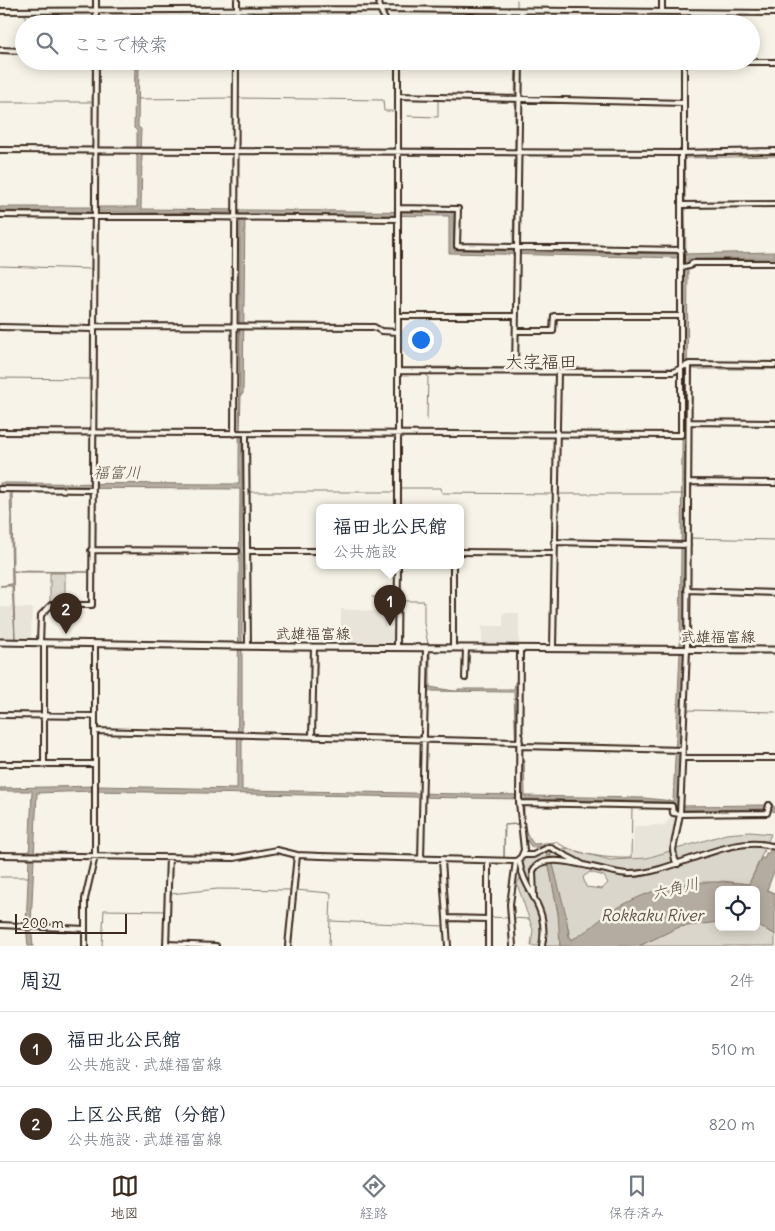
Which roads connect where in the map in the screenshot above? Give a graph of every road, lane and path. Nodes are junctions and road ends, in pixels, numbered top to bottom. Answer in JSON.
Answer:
{"nodes":[{"id":1,"x":96,"y":0,"type":"edge"},
{"id":2,"x":237,"y":0,"type":"edge"},
{"id":3,"x":379,"y":0,"type":"edge"},
{"id":4,"x":662,"y":0,"type":"edge"},
{"id":5,"x":380,"y":9,"type":"junction"},
{"id":6,"x":96,"y":10,"type":"junction"},
{"id":7,"x":237,"y":10,"type":"junction"},
{"id":8,"x":0,"y":11,"type":"edge"},
{"id":9,"x":521,"y":11,"type":"junction"},
{"id":10,"x":662,"y":12,"type":"junction"},
{"id":11,"x":685,"y":12,"type":"joint"},
{"id":12,"x":775,"y":13,"type":"edge"},
{"id":13,"x":96,"y":15,"type":"edge"},
{"id":14,"x":237,"y":15,"type":"edge"},
{"id":15,"x":383,"y":15,"type":"edge"},
{"id":16,"x":521,"y":15,"type":"edge"},
{"id":17,"x":0,"y":50,"type":"edge"},
{"id":18,"x":15,"y":51,"type":"edge"},
{"id":19,"x":760,"y":62,"type":"edge"},
{"id":20,"x":775,"y":62,"type":"edge"},
{"id":21,"x":96,"y":70,"type":"edge"},
{"id":22,"x":236,"y":70,"type":"edge"},
{"id":23,"x":398,"y":70,"type":"edge"},
{"id":24,"x":520,"y":70,"type":"edge"},
{"id":25,"x":684,"y":70,"type":"edge"},
{"id":26,"x":398,"y":96,"type":"junction"},
{"id":27,"x":519,"y":99,"type":"junction"},
{"id":28,"x":684,"y":103,"type":"junction"},
{"id":29,"x":0,"y":150,"type":"edge"},
{"id":30,"x":236,"y":151,"type":"junction"},
{"id":31,"x":775,"y":151,"type":"edge"},
{"id":32,"x":96,"y":152,"type":"junction"},
{"id":33,"x":398,"y":152,"type":"junction"},
{"id":34,"x":518,"y":152,"type":"junction"},
{"id":35,"x":683,"y":153,"type":"junction"},
{"id":36,"x":775,"y":204,"type":"edge"},
{"id":37,"x":684,"y":205,"type":"junction"},
{"id":38,"x":95,"y":212,"type":"junction"},
{"id":39,"x":398,"y":214,"type":"junction"},
{"id":40,"x":0,"y":215,"type":"edge"},
{"id":41,"x":237,"y":215,"type":"junction"},
{"id":42,"x":515,"y":248,"type":"junction"},
{"id":43,"x":682,"y":251,"type":"junction"},
{"id":44,"x":775,"y":263,"type":"edge"},
{"id":45,"x":682,"y":267,"type":"junction"},
{"id":46,"x":398,"y":316,"type":"junction"},
{"id":47,"x":516,"y":316,"type":"junction"},
{"id":48,"x":681,"y":316,"type":"junction"},
{"id":49,"x":0,"y":327,"type":"edge"},
{"id":50,"x":239,"y":327,"type":"junction"},
{"id":51,"x":94,"y":328,"type":"junction"},
{"id":52,"x":516,"y":331,"type":"junction"},
{"id":53,"x":398,"y":332,"type":"junction"},
{"id":54,"x":775,"y":365,"type":"edge"},
{"id":55,"x":686,"y":366,"type":"junction"},
{"id":56,"x":515,"y":369,"type":"junction"},
{"id":57,"x":398,"y":371,"type":"junction"},
{"id":58,"x":558,"y":372,"type":"junction"},
{"id":59,"x":689,"y":422,"type":"junction"},
{"id":60,"x":775,"y":423,"type":"edge"},
{"id":61,"x":0,"y":432,"type":"edge"},
{"id":62,"x":92,"y":434,"type":"junction"},
{"id":63,"x":240,"y":434,"type":"junction"},
{"id":64,"x":398,"y":434,"type":"junction"},
{"id":65,"x":555,"y":434,"type":"junction"},
{"id":66,"x":688,"y":480,"type":"junction"},
{"id":67,"x":775,"y":483,"type":"edge"},
{"id":68,"x":0,"y":489,"type":"edge"},
{"id":69,"x":92,"y":490,"type":"junction"},
{"id":70,"x":398,"y":504,"type":"edge"},
{"id":71,"x":554,"y":542,"type":"junction"},
{"id":72,"x":688,"y":545,"type":"junction"},
{"id":73,"x":91,"y":550,"type":"junction"},
{"id":74,"x":237,"y":551,"type":"dead end"},
{"id":75,"x":246,"y":551,"type":"junction"},
{"id":76,"x":316,"y":551,"type":"edge"},
{"id":77,"x":464,"y":552,"type":"edge"},
{"id":78,"x":554,"y":552,"type":"junction"},
{"id":79,"x":398,"y":569,"type":"edge"},
{"id":80,"x":453,"y":569,"type":"edge"},
{"id":81,"x":687,"y":590,"type":"junction"},
{"id":82,"x":775,"y":593,"type":"edge"},
{"id":83,"x":0,"y":642,"type":"edge"},
{"id":84,"x":42,"y":643,"type":"junction"},
{"id":85,"x":95,"y":644,"type":"junction"},
{"id":86,"x":246,"y":646,"type":"junction"},
{"id":87,"x":314,"y":647,"type":"junction"},
{"id":88,"x":397,"y":647,"type":"junction"},
{"id":89,"x":426,"y":648,"type":"junction"},
{"id":90,"x":453,"y":648,"type":"junction"},
{"id":91,"x":466,"y":648,"type":"junction"},
{"id":92,"x":520,"y":648,"type":"junction"},
{"id":93,"x":554,"y":648,"type":"junction"},
{"id":94,"x":686,"y":650,"type":"junction"},
{"id":95,"x":775,"y":650,"type":"edge"},
{"id":96,"x":465,"y":678,"type":"dead end"},
{"id":97,"x":0,"y":715,"type":"edge"},
{"id":98,"x":45,"y":716,"type":"junction"},
{"id":99,"x":95,"y":716,"type":"junction"},
{"id":100,"x":95,"y":731,"type":"junction"},
{"id":101,"x":312,"y":737,"type":"junction"},
{"id":102,"x":424,"y":740,"type":"junction"},
{"id":103,"x":519,"y":743,"type":"junction"},
{"id":104,"x":682,"y":750,"type":"junction"},
{"id":105,"x":683,"y":758,"type":"junction"},
{"id":106,"x":775,"y":758,"type":"edge"},
{"id":107,"x":0,"y":764,"type":"edge"},
{"id":108,"x":44,"y":764,"type":"junction"},
{"id":109,"x":95,"y":764,"type":"junction"},
{"id":110,"x":519,"y":802,"type":"junction"},
{"id":111,"x":769,"y":805,"type":"dead end"},
{"id":112,"x":681,"y":810,"type":"junction"},
{"id":113,"x":513,"y":811,"type":"dead end"},
{"id":114,"x":520,"y":811,"type":"junction"},
{"id":115,"x":775,"y":848,"type":"edge"},
{"id":116,"x":522,"y":854,"type":"junction"},
{"id":117,"x":0,"y":855,"type":"edge"},
{"id":118,"x":297,"y":855,"type":"junction"},
{"id":119,"x":95,"y":856,"type":"junction"},
{"id":120,"x":169,"y":857,"type":"junction"},
{"id":121,"x":420,"y":860,"type":"junction"},
{"id":122,"x":442,"y":860,"type":"junction"},
{"id":123,"x":517,"y":860,"type":"junction"},
{"id":124,"x":488,"y":862,"type":"junction"},
{"id":125,"x":678,"y":864,"type":"junction"},
{"id":126,"x":588,"y":866,"type":"junction"},
{"id":127,"x":534,"y":897,"type":"junction"},
{"id":128,"x":447,"y":916,"type":"junction"},
{"id":129,"x":488,"y":918,"type":"junction"},
{"id":130,"x":0,"y":925,"type":"edge"},
{"id":131,"x":85,"y":929,"type":"junction"},
{"id":132,"x":166,"y":945,"type":"edge"},
{"id":133,"x":85,"y":946,"type":"edge"},
{"id":134,"x":216,"y":946,"type":"edge"},
{"id":135,"x":288,"y":946,"type":"edge"},
{"id":136,"x":448,"y":946,"type":"edge"},
{"id":137,"x":488,"y":946,"type":"edge"},
{"id":138,"x":513,"y":946,"type":"edge"},
{"id":139,"x":542,"y":946,"type":"edge"}],
"edges":[{"from":1,"to":6,"type":"street"},
{"from":2,"to":7,"type":"street"},
{"from":3,"to":5,"type":"street"},
{"from":4,"to":10,"type":"street"},
{"from":5,"to":7,"type":"street"},
{"from":5,"to":9,"type":"street"},
{"from":5,"to":15,"type":"street"},
{"from":6,"to":7,"type":"street"},
{"from":6,"to":8,"type":"street"},
{"from":6,"to":13,"type":"street"},
{"from":7,"to":14,"type":"street"},
{"from":9,"to":10,"type":"street"},
{"from":9,"to":16,"type":"street"},
{"from":10,"to":11,"type":"street"},
{"from":11,"to":12,"type":"street"},
{"from":17,"to":18,"type":"street"},
{"from":19,"to":20,"type":"street"},
{"from":21,"to":32,"type":"street"},
{"from":22,"to":30,"type":"street"},
{"from":23,"to":26,"type":"street"},
{"from":24,"to":27,"type":"street"},
{"from":25,"to":28,"type":"street"},
{"from":26,"to":27,"type":"street"},
{"from":26,"to":33,"type":"street"},
{"from":27,"to":28,"type":"street"},
{"from":27,"to":34,"type":"street"},
{"from":28,"to":35,"type":"street"},
{"from":29,"to":32,"type":"street"},
{"from":30,"to":32,"type":"street"},
{"from":30,"to":33,"type":"street"},
{"from":30,"to":41,"type":"street"},
{"from":31,"to":35,"type":"street"},
{"from":32,"to":38,"type":"street"},
{"from":33,"to":34,"type":"street"},
{"from":33,"to":39,"type":"street"},
{"from":34,"to":35,"type":"street"},
{"from":34,"to":42,"type":"street"},
{"from":35,"to":37,"type":"street"},
{"from":36,"to":37,"type":"street"},
{"from":37,"to":43,"type":"street"},
{"from":38,"to":40,"type":"street"},
{"from":38,"to":41,"type":"street"},
{"from":38,"to":51,"type":"street"},
{"from":39,"to":41,"type":"street"},
{"from":39,"to":42,"type":"street"},
{"from":39,"to":46,"type":"street"},
{"from":41,"to":50,"type":"street"},
{"from":42,"to":43,"type":"street"},
{"from":42,"to":47,"type":"street"},
{"from":43,"to":45,"type":"street"},
{"from":44,"to":45,"type":"street"},
{"from":45,"to":48,"type":"street"},
{"from":46,"to":47,"type":"street"},
{"from":46,"to":53,"type":"street"},
{"from":47,"to":52,"type":"street"},
{"from":48,"to":52,"type":"street"},
{"from":48,"to":55,"type":"street"},
{"from":49,"to":51,"type":"street"},
{"from":50,"to":51,"type":"street"},
{"from":50,"to":53,"type":"street"},
{"from":50,"to":63,"type":"street"},
{"from":51,"to":62,"type":"street"},
{"from":52,"to":56,"type":"street"},
{"from":53,"to":57,"type":"street"},
{"from":54,"to":55,"type":"street"},
{"from":55,"to":58,"type":"street"},
{"from":55,"to":59,"type":"street"},
{"from":55,"to":65,"type":"street"},
{"from":56,"to":57,"type":"street"},
{"from":56,"to":58,"type":"street"},
{"from":57,"to":64,"type":"street"},
{"from":58,"to":65,"type":"street"},
{"from":59,"to":60,"type":"street"},
{"from":59,"to":66,"type":"street"},
{"from":61,"to":62,"type":"street"},
{"from":62,"to":63,"type":"street"},
{"from":62,"to":69,"type":"street"},
{"from":63,"to":64,"type":"street"},
{"from":63,"to":75,"type":"street"},
{"from":64,"to":65,"type":"street"},
{"from":64,"to":70,"type":"street"},
{"from":65,"to":71,"type":"street"},
{"from":66,"to":67,"type":"street"},
{"from":66,"to":72,"type":"street"},
{"from":68,"to":69,"type":"street"},
{"from":69,"to":73,"type":"street"},
{"from":71,"to":72,"type":"street"},
{"from":71,"to":78,"type":"street"},
{"from":72,"to":81,"type":"street"},
{"from":73,"to":74,"type":"street"},
{"from":73,"to":84,"type":"street"},
{"from":75,"to":76,"type":"street"},
{"from":75,"to":86,"type":"street"},
{"from":77,"to":78,"type":"street"},
{"from":78,"to":93,"type":"street"},
{"from":79,"to":88,"type":"street"},
{"from":80,"to":90,"type":"street"},
{"from":81,"to":82,"type":"street"},
{"from":81,"to":94,"type":"street"},
{"from":83,"to":84,"type":"main road","name":"武雄福富線"},
{"from":84,"to":85,"type":"main road","name":"武雄福富線"},
{"from":84,"to":98,"type":"street"},
{"from":85,"to":86,"type":"main road","name":"武雄福富線"},
{"from":85,"to":99,"type":"street"},
{"from":86,"to":87,"type":"main road","name":"武雄福富線"},
{"from":87,"to":88,"type":"main road","name":"武雄福富線"},
{"from":87,"to":101,"type":"street"},
{"from":88,"to":89,"type":"main road","name":"武雄福富線"},
{"from":89,"to":90,"type":"main road","name":"武雄福富線"},
{"from":89,"to":102,"type":"street"},
{"from":90,"to":91,"type":"main road","name":"武雄福富線"},
{"from":91,"to":92,"type":"main road","name":"武雄福富線"},
{"from":91,"to":96,"type":"street"},
{"from":92,"to":93,"type":"main road","name":"武雄福富線"},
{"from":92,"to":103,"type":"street"},
{"from":93,"to":94,"type":"main road","name":"武雄福富線"},
{"from":94,"to":95,"type":"main road","name":"武雄福富線"},
{"from":94,"to":104,"type":"street"},
{"from":97,"to":98,"type":"street"},
{"from":98,"to":99,"type":"street"},
{"from":98,"to":108,"type":"street"},
{"from":99,"to":100,"type":"street"},
{"from":100,"to":101,"type":"street"},
{"from":100,"to":109,"type":"street"},
{"from":101,"to":102,"type":"street"},
{"from":102,"to":103,"type":"street"},
{"from":102,"to":121,"type":"street"},
{"from":103,"to":104,"type":"street"},
{"from":103,"to":110,"type":"street"},
{"from":104,"to":105,"type":"street"},
{"from":105,"to":106,"type":"street"},
{"from":105,"to":112,"type":"street"},
{"from":107,"to":108,"type":"street"},
{"from":108,"to":109,"type":"street"},
{"from":109,"to":119,"type":"street"},
{"from":110,"to":112,"type":"street"},
{"from":110,"to":114,"type":"street"},
{"from":111,"to":112,"type":"street"},
{"from":112,"to":125,"type":"street"},
{"from":113,"to":114,"type":"street"},
{"from":114,"to":116,"type":"street"},
{"from":115,"to":125,"type":"street"},
{"from":116,"to":123,"type":"street"},
{"from":116,"to":126,"type":"street"},
{"from":117,"to":119,"type":"street"},
{"from":118,"to":120,"type":"street"},
{"from":118,"to":121,"type":"street"},
{"from":118,"to":135,"type":"street"},
{"from":119,"to":120,"type":"street"},
{"from":119,"to":131,"type":"street"},
{"from":120,"to":132,"type":"street"},
{"from":121,"to":122,"type":"street"},
{"from":122,"to":124,"type":"street"},
{"from":122,"to":128,"type":"street"},
{"from":123,"to":124,"type":"street"},
{"from":123,"to":127,"type":"street"},
{"from":123,"to":138,"type":"street"},
{"from":124,"to":129,"type":"street"},
{"from":125,"to":126,"type":"street"},
{"from":126,"to":127,"type":"street"},
{"from":127,"to":139,"type":"street"},
{"from":128,"to":129,"type":"street"},
{"from":128,"to":136,"type":"street"},
{"from":129,"to":137,"type":"street"},
{"from":130,"to":131,"type":"street"},
{"from":131,"to":133,"type":"street"},
{"from":132,"to":134,"type":"street"}]}
